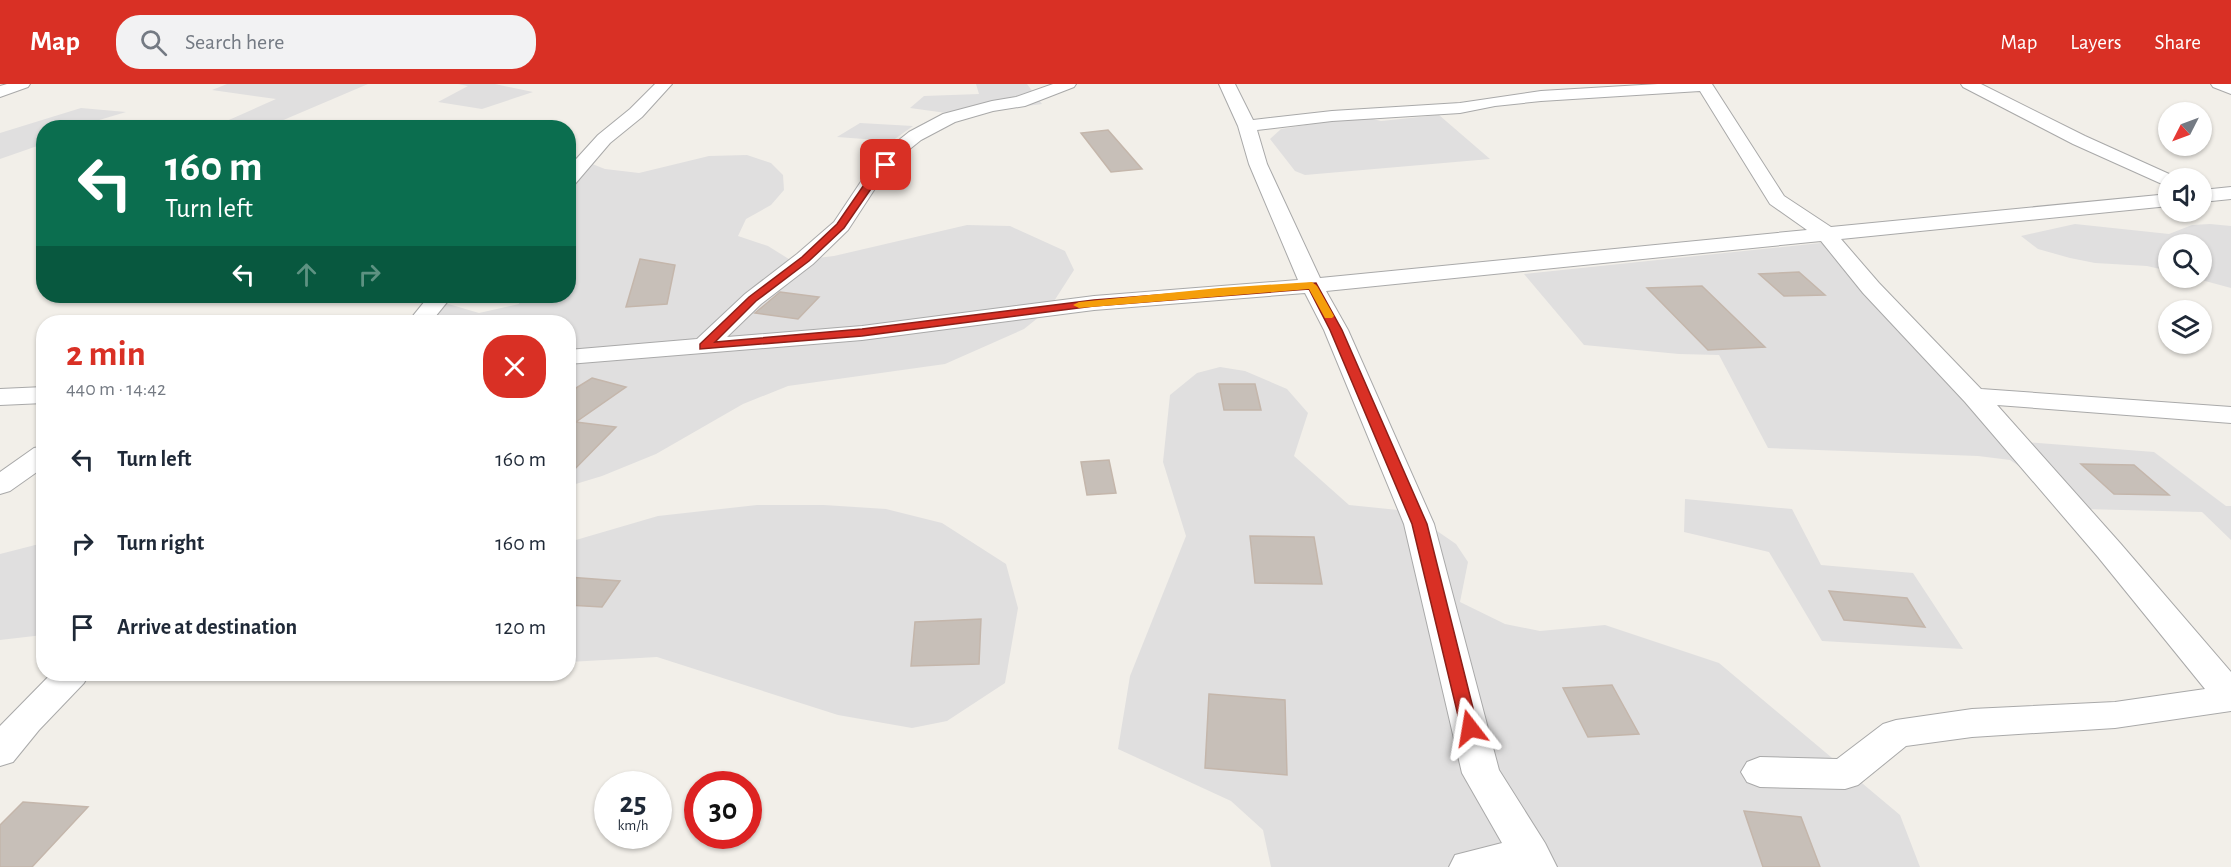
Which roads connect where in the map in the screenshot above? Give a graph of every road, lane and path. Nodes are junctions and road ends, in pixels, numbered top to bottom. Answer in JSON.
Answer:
{"nodes":[{"id":1,"x":22,"y":84,"type":"edge"},
{"id":2,"x":664,"y":84,"type":"edge"},
{"id":3,"x":1068,"y":84,"type":"edge"},
{"id":4,"x":1227,"y":84,"type":"edge"},
{"id":5,"x":1969,"y":84,"type":"edge"},
{"id":6,"x":2219,"y":84,"type":"edge"},
{"id":7,"x":1705,"y":85,"type":"edge"},
{"id":8,"x":2231,"y":89,"type":"edge"},
{"id":9,"x":0,"y":92,"type":"edge"},
{"id":10,"x":1247,"y":126,"type":"junction"},
{"id":11,"x":576,"y":171,"type":"edge"},
{"id":12,"x":2158,"y":175,"type":"edge"},
{"id":13,"x":2231,"y":193,"type":"edge"},
{"id":14,"x":2212,"y":194,"type":"edge"},
{"id":15,"x":2158,"y":201,"type":"edge"},
{"id":16,"x":1827,"y":234,"type":"junction"},
{"id":17,"x":1312,"y":286,"type":"junction"},
{"id":18,"x":435,"y":303,"type":"edge"},
{"id":19,"x":426,"y":315,"type":"edge"},
{"id":20,"x":704,"y":346,"type":"junction"},
{"id":21,"x":576,"y":356,"type":"edge"},
{"id":22,"x":36,"y":395,"type":"edge"},
{"id":23,"x":1974,"y":396,"type":"junction"},
{"id":24,"x":0,"y":397,"type":"edge"},
{"id":25,"x":2231,"y":414,"type":"edge"},
{"id":26,"x":36,"y":460,"type":"edge"},
{"id":27,"x":0,"y":485,"type":"edge"},
{"id":28,"x":65,"y":681,"type":"edge"},
{"id":29,"x":2231,"y":697,"type":"edge"},
{"id":30,"x":0,"y":752,"type":"edge"},
{"id":31,"x":1760,"y":772,"type":"dead end"},
{"id":32,"x":1534,"y":861,"type":"edge"},
{"id":33,"x":1469,"y":867,"type":"edge"}],
"edges":[{"from":1,"to":9,"type":"street"},
{"from":2,"to":11,"type":"street"},
{"from":3,"to":20,"type":"street"},
{"from":4,"to":10,"type":"street"},
{"from":5,"to":12,"type":"street"},
{"from":6,"to":8,"type":"street"},
{"from":7,"to":10,"type":"street"},
{"from":7,"to":16,"type":"street"},
{"from":10,"to":17,"type":"street"},
{"from":13,"to":14,"type":"street"},
{"from":15,"to":16,"type":"street"},
{"from":16,"to":17,"type":"street"},
{"from":16,"to":23,"type":"street"},
{"from":17,"to":20,"type":"street"},
{"from":17,"to":32,"type":"street"},
{"from":18,"to":19,"type":"street"},
{"from":20,"to":21,"type":"street"},
{"from":22,"to":24,"type":"street"},
{"from":23,"to":25,"type":"street"},
{"from":23,"to":29,"type":"street"},
{"from":26,"to":27,"type":"street"},
{"from":28,"to":30,"type":"street"},
{"from":29,"to":31,"type":"street"},
{"from":32,"to":33,"type":"street"}]}
